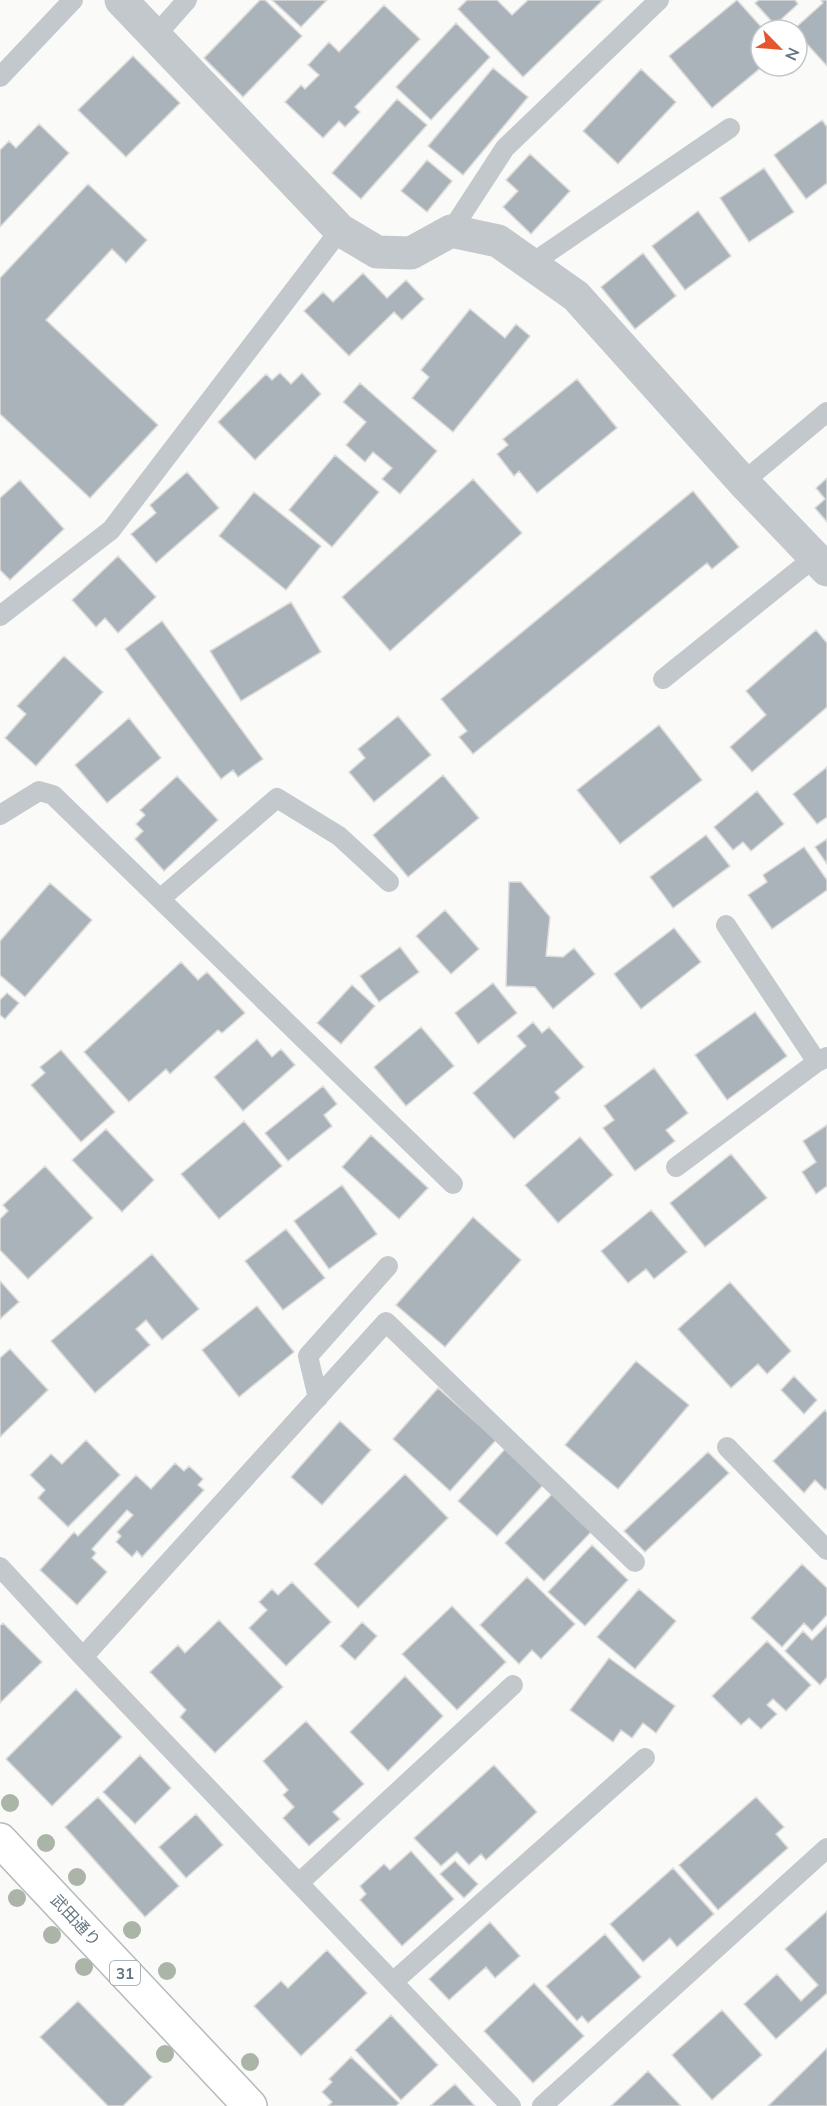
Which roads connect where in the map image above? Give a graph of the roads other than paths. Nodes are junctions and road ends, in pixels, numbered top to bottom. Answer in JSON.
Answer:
{"nodes":[{"id":1,"x":74,"y":0,"type":"edge"},
{"id":2,"x":121,"y":0,"type":"edge"},
{"id":3,"x":187,"y":0,"type":"edge"},
{"id":4,"x":659,"y":0,"type":"edge"},
{"id":5,"x":156,"y":35,"type":"junction"},
{"id":6,"x":0,"y":77,"type":"edge"},
{"id":7,"x":730,"y":128,"type":"dead end"},
{"id":8,"x":340,"y":230,"type":"junction"},
{"id":9,"x":451,"y":231,"type":"junction"},
{"id":10,"x":531,"y":264,"type":"junction"},
{"id":11,"x":827,"y":412,"type":"edge"},
{"id":12,"x":743,"y":482,"type":"junction"},
{"id":13,"x":821,"y":563,"type":"edge"},
{"id":14,"x":0,"y":616,"type":"edge"},
{"id":15,"x":663,"y":679,"type":"dead end"},
{"id":16,"x":0,"y":815,"type":"edge"},
{"id":17,"x":389,"y":882,"type":"dead end"},
{"id":18,"x":160,"y":898,"type":"junction"},
{"id":19,"x":726,"y":925,"type":"dead end"},
{"id":20,"x":822,"y":1059,"type":"edge"},
{"id":21,"x":676,"y":1167,"type":"dead end"},
{"id":22,"x":453,"y":1184,"type":"dead end"},
{"id":23,"x":387,"y":1266,"type":"dead end"},
{"id":24,"x":318,"y":1398,"type":"junction"},
{"id":25,"x":727,"y":1447,"type":"dead end"},
{"id":26,"x":827,"y":1550,"type":"edge"},
{"id":27,"x":635,"y":1563,"type":"dead end"},
{"id":28,"x":0,"y":1566,"type":"edge"},
{"id":29,"x":83,"y":1657,"type":"junction"},
{"id":30,"x":513,"y":1685,"type":"dead end"},
{"id":31,"x":645,"y":1758,"type":"dead end"},
{"id":32,"x":0,"y":1840,"type":"edge"},
{"id":33,"x":827,"y":1848,"type":"edge"},
{"id":34,"x":299,"y":1883,"type":"junction"},
{"id":35,"x":393,"y":1982,"type":"junction"},
{"id":36,"x":250,"y":2106,"type":"edge"},
{"id":37,"x":511,"y":2106,"type":"edge"},
{"id":38,"x":542,"y":2106,"type":"edge"}],
"edges":[{"from":1,"to":6,"type":"lane"},
{"from":2,"to":5,"type":"street"},
{"from":3,"to":5,"type":"lane"},
{"from":4,"to":9,"type":"lane"},
{"from":5,"to":8,"type":"street"},
{"from":7,"to":10,"type":"lane"},
{"from":8,"to":9,"type":"street"},
{"from":8,"to":14,"type":"lane"},
{"from":9,"to":10,"type":"street"},
{"from":10,"to":12,"type":"street"},
{"from":11,"to":12,"type":"lane"},
{"from":12,"to":13,"type":"street"},
{"from":13,"to":15,"type":"lane"},
{"from":16,"to":18,"type":"lane"},
{"from":17,"to":18,"type":"lane"},
{"from":18,"to":22,"type":"lane"},
{"from":19,"to":20,"type":"lane"},
{"from":20,"to":21,"type":"lane"},
{"from":23,"to":24,"type":"lane"},
{"from":24,"to":27,"type":"lane"},
{"from":24,"to":29,"type":"lane"},
{"from":25,"to":26,"type":"lane"},
{"from":28,"to":29,"type":"lane"},
{"from":29,"to":34,"type":"lane"},
{"from":30,"to":34,"type":"lane"},
{"from":31,"to":35,"type":"lane"},
{"from":32,"to":36,"type":"main road","name":"武田通り","number":"31"},
{"from":33,"to":38,"type":"lane"},
{"from":34,"to":35,"type":"lane"},
{"from":35,"to":37,"type":"lane"}]}
